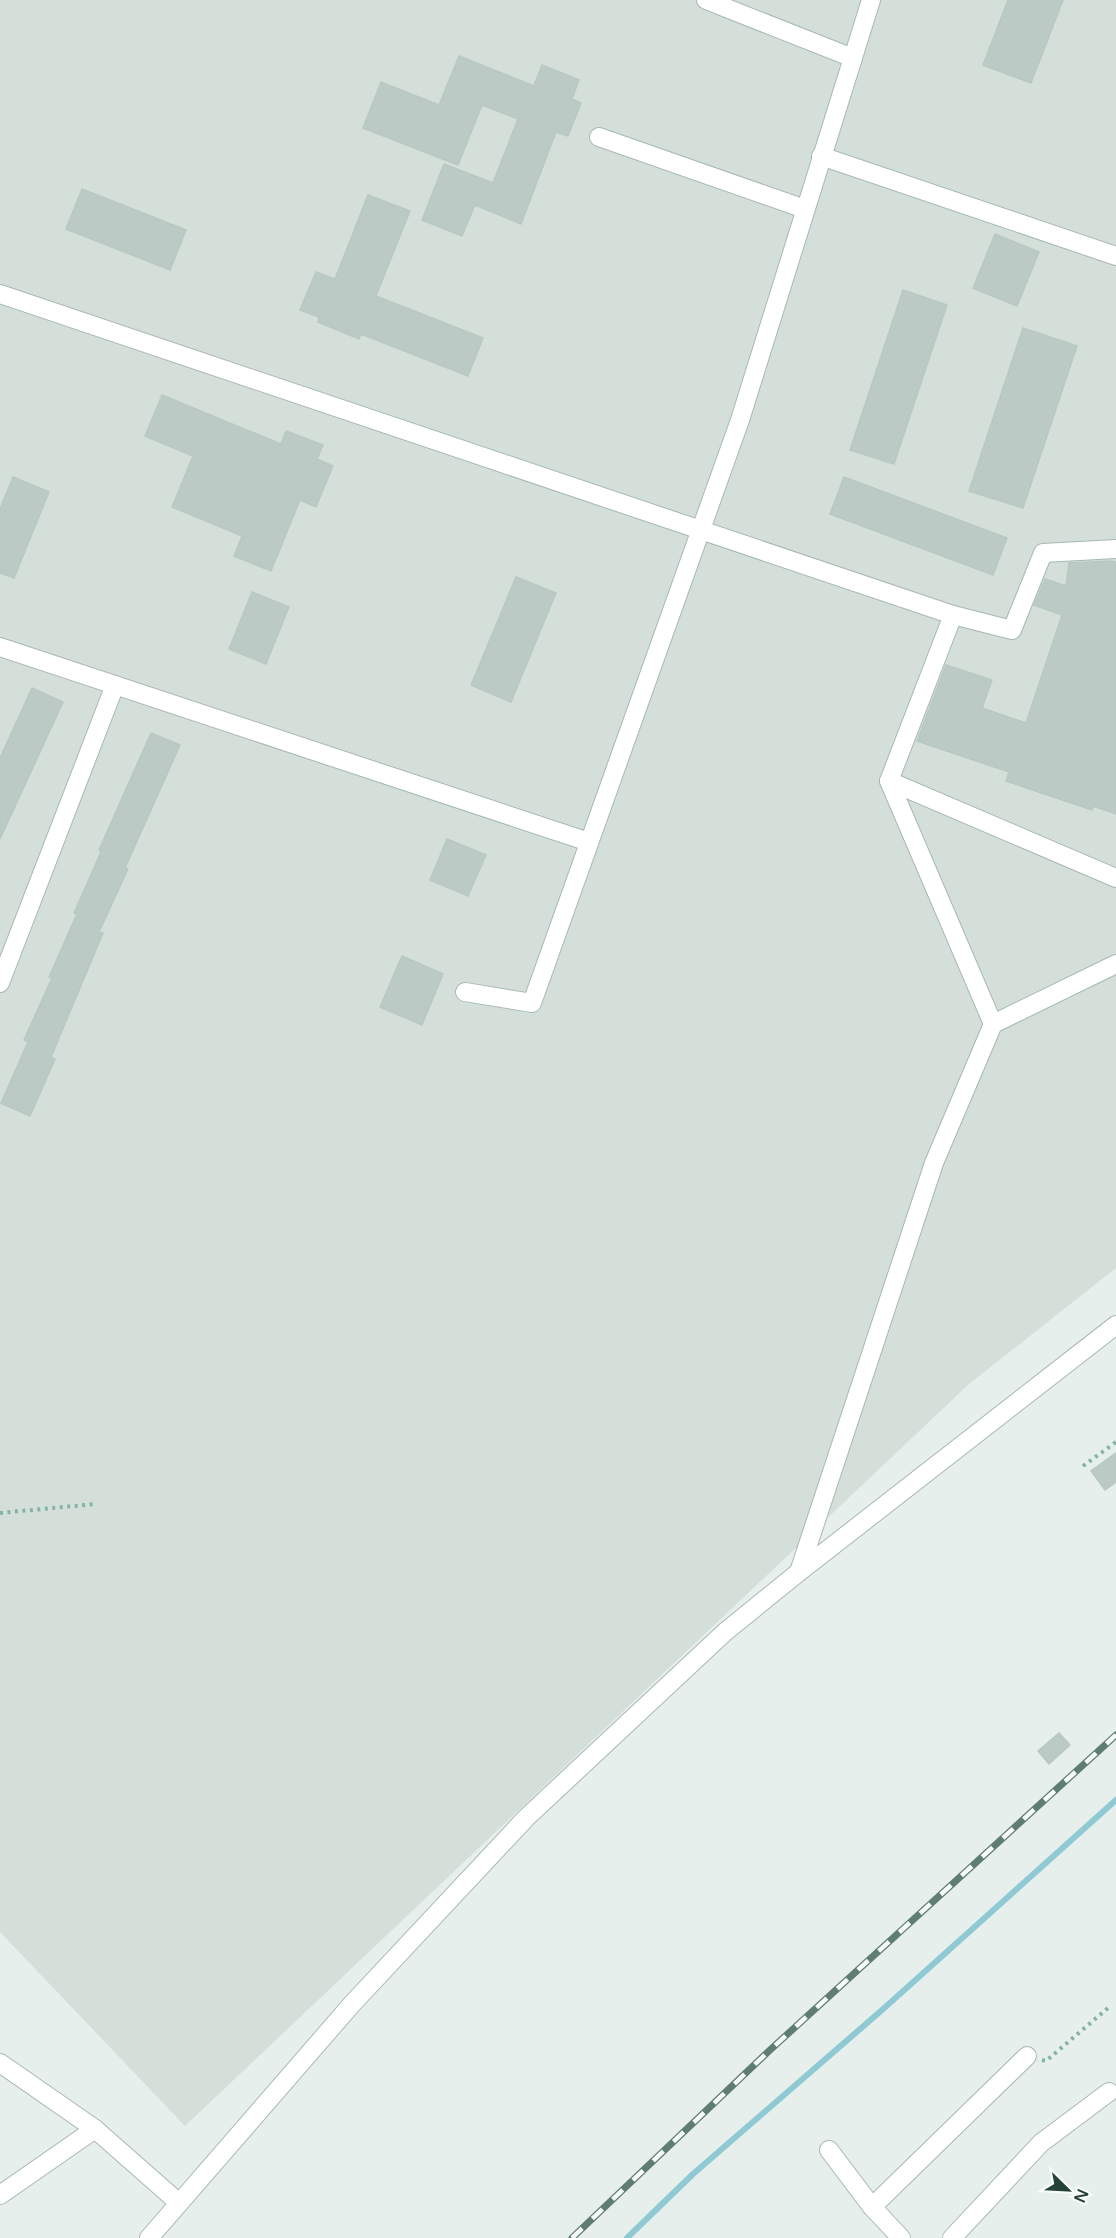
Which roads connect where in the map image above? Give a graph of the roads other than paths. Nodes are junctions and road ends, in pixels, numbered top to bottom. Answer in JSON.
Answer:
{"nodes":[{"id":1,"x":706,"y":0,"type":"edge"},
{"id":2,"x":871,"y":0,"type":"edge"},
{"id":3,"x":853,"y":58,"type":"junction"},
{"id":4,"x":599,"y":137,"type":"dead end"},
{"id":5,"x":821,"y":156,"type":"junction"},
{"id":6,"x":805,"y":209,"type":"junction"},
{"id":7,"x":1116,"y":256,"type":"edge"},
{"id":8,"x":0,"y":294,"type":"edge"},
{"id":9,"x":700,"y":531,"type":"junction"},
{"id":10,"x":1116,"y":549,"type":"edge"},
{"id":11,"x":953,"y":615,"type":"junction"},
{"id":12,"x":0,"y":647,"type":"edge"},
{"id":13,"x":115,"y":685,"type":"junction"},
{"id":14,"x":889,"y":781,"type":"junction"},
{"id":15,"x":590,"y":842,"type":"junction"},
{"id":16,"x":1116,"y":878,"type":"edge"},
{"id":17,"x":1116,"y":964,"type":"edge"},
{"id":18,"x":0,"y":982,"type":"edge"},
{"id":19,"x":465,"y":992,"type":"dead end"},
{"id":20,"x":993,"y":1024,"type":"junction"},
{"id":21,"x":1116,"y":1325,"type":"edge"},
{"id":22,"x":798,"y":1572,"type":"junction"},
{"id":23,"x":1027,"y":2056,"type":"road end"},
{"id":24,"x":0,"y":2063,"type":"edge"},
{"id":25,"x":1109,"y":2092,"type":"dead end"},
{"id":26,"x":95,"y":2129,"type":"junction"},
{"id":27,"x":829,"y":2151,"type":"dead end"},
{"id":28,"x":0,"y":2195,"type":"edge"},
{"id":29,"x":179,"y":2203,"type":"junction"},
{"id":30,"x":872,"y":2207,"type":"junction"},
{"id":31,"x":149,"y":2238,"type":"edge"},
{"id":32,"x":901,"y":2238,"type":"edge"},
{"id":33,"x":952,"y":2238,"type":"edge"}],
"edges":[{"from":1,"to":3,"type":"street"},
{"from":2,"to":3,"type":"street"},
{"from":3,"to":5,"type":"street"},
{"from":4,"to":6,"type":"street"},
{"from":5,"to":6,"type":"street"},
{"from":5,"to":7,"type":"street"},
{"from":6,"to":9,"type":"street"},
{"from":8,"to":9,"type":"street"},
{"from":9,"to":11,"type":"street"},
{"from":9,"to":15,"type":"street"},
{"from":10,"to":11,"type":"street"},
{"from":11,"to":14,"type":"street"},
{"from":12,"to":13,"type":"street"},
{"from":13,"to":15,"type":"street"},
{"from":13,"to":18,"type":"street"},
{"from":14,"to":16,"type":"street"},
{"from":14,"to":20,"type":"street"},
{"from":15,"to":19,"type":"street"},
{"from":17,"to":20,"type":"street"},
{"from":20,"to":22,"type":"street"},
{"from":21,"to":22,"type":"street"},
{"from":22,"to":29,"type":"street"},
{"from":23,"to":30,"type":"street"},
{"from":24,"to":26,"type":"street"},
{"from":25,"to":33,"type":"street"},
{"from":26,"to":28,"type":"street"},
{"from":26,"to":29,"type":"street"},
{"from":27,"to":30,"type":"street"},
{"from":29,"to":31,"type":"street"},
{"from":30,"to":32,"type":"street"}]}
